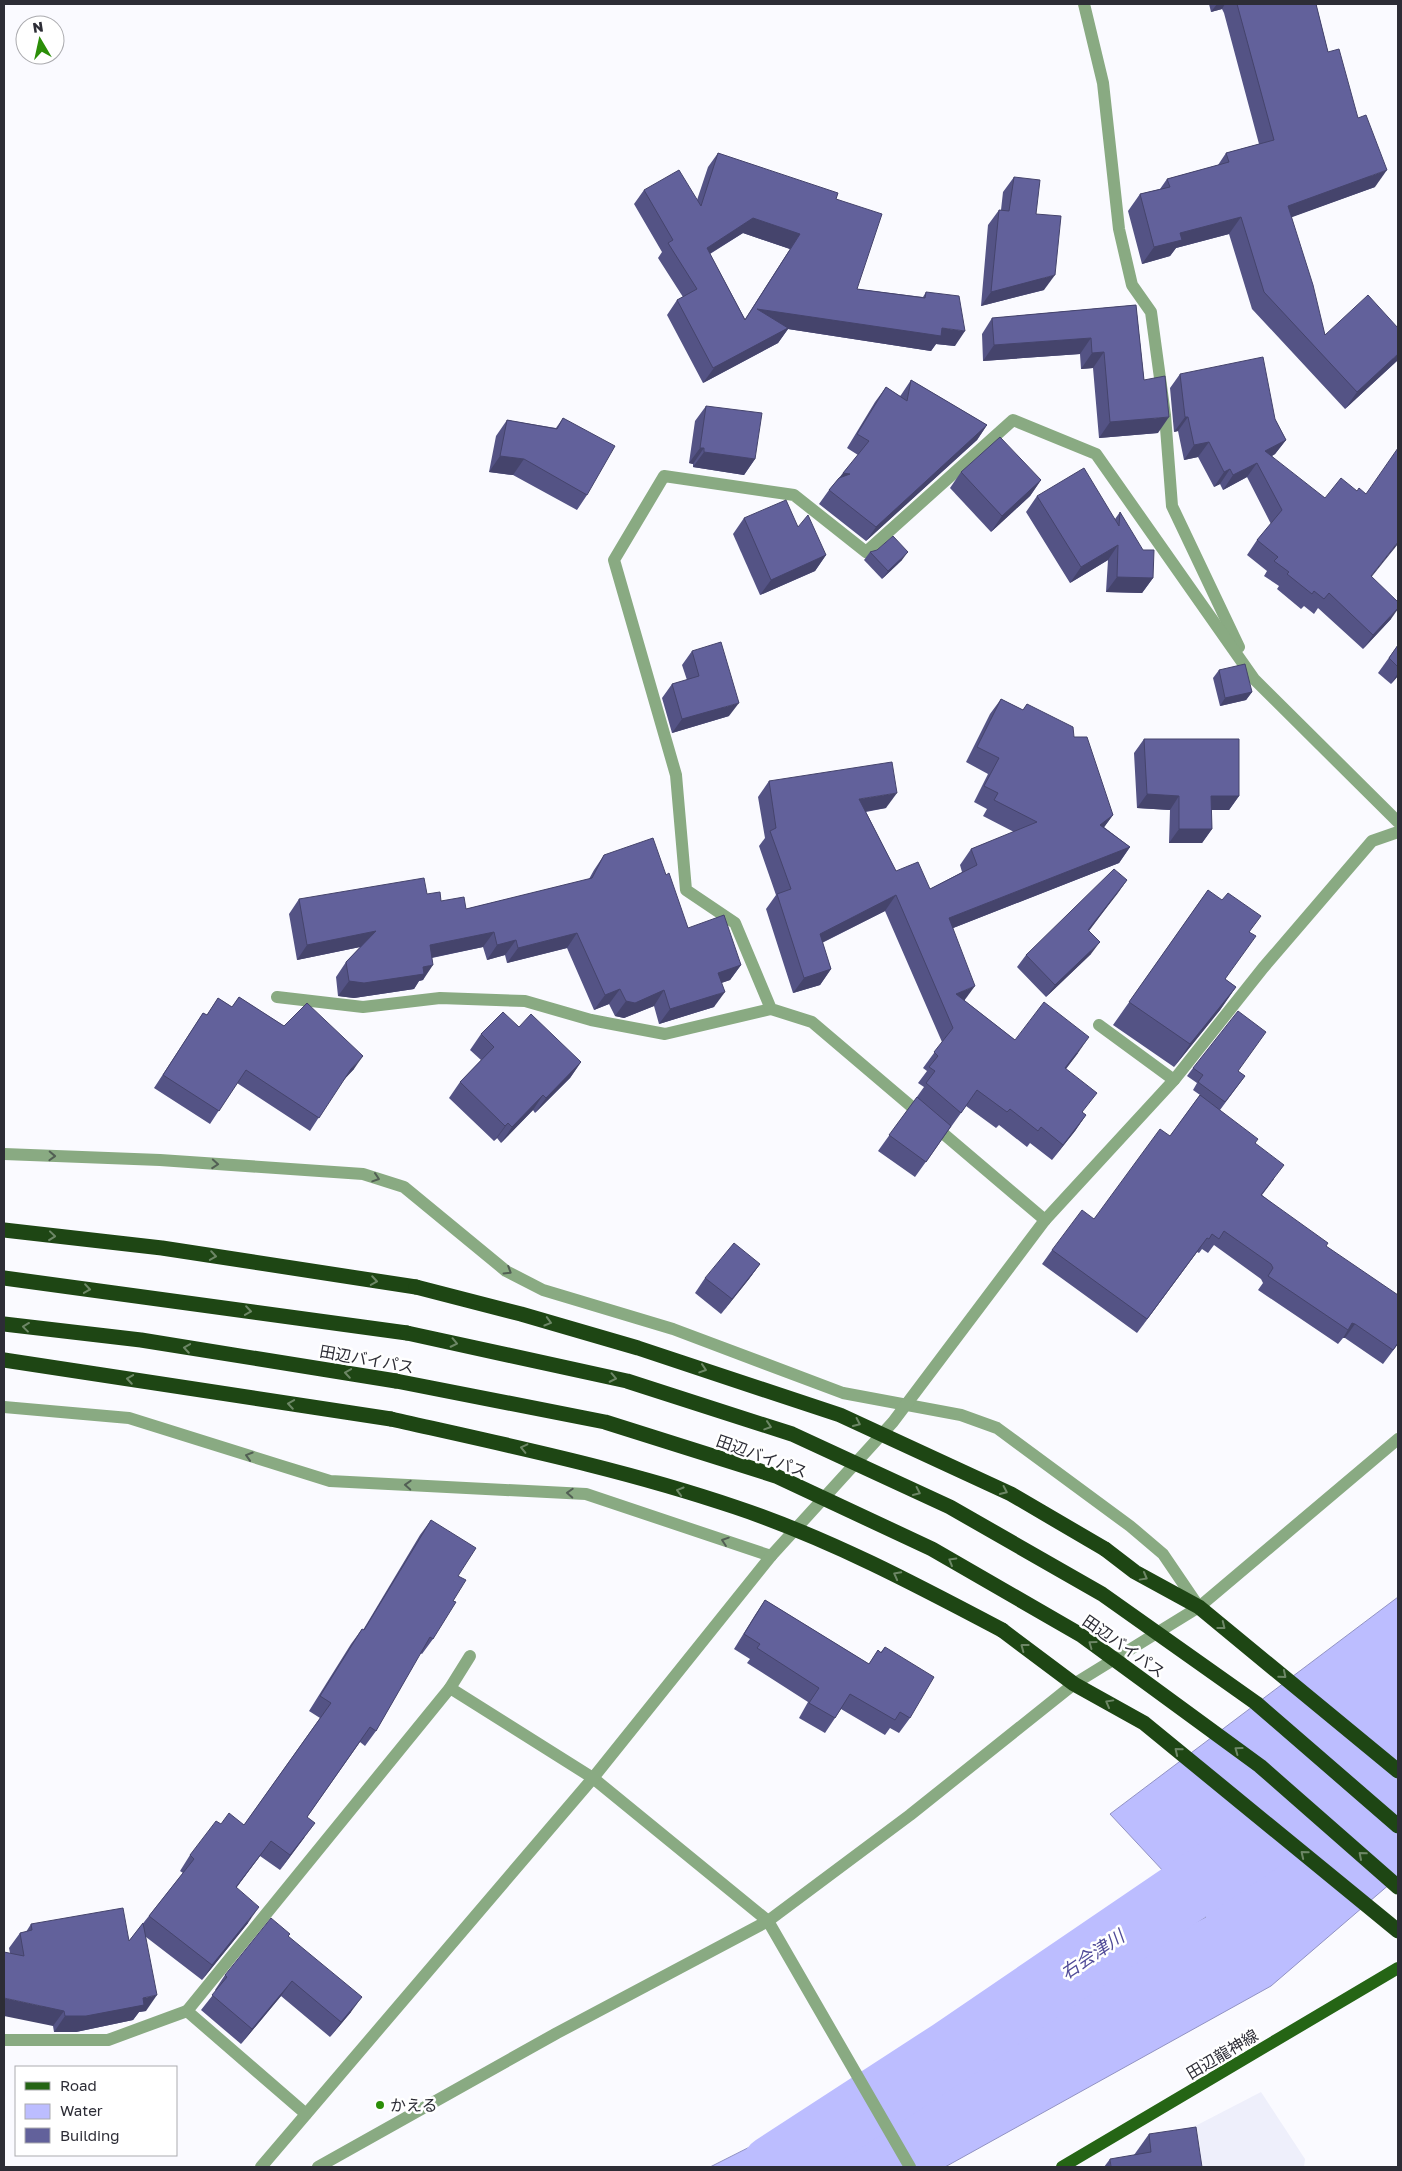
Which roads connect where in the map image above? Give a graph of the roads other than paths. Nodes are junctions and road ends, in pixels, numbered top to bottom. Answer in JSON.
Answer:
{"nodes":[{"id":1,"x":1084,"y":4,"type":"edge"},
{"id":2,"x":1254,"y":679,"type":"junction"},
{"id":3,"x":1398,"y":822,"type":"edge"},
{"id":4,"x":1398,"y":832,"type":"edge"},
{"id":5,"x":277,"y":997,"type":"dead end"},
{"id":6,"x":771,"y":1009,"type":"junction"},
{"id":7,"x":1098,"y":1025,"type":"dead end"},
{"id":8,"x":1174,"y":1080,"type":"junction"},
{"id":9,"x":4,"y":1154,"type":"edge"},
{"id":10,"x":1045,"y":1220,"type":"junction"},
{"id":11,"x":4,"y":1230,"type":"edge"},
{"id":12,"x":4,"y":1278,"type":"edge"},
{"id":13,"x":4,"y":1324,"type":"edge"},
{"id":14,"x":4,"y":1360,"type":"edge"},
{"id":15,"x":906,"y":1406,"type":"junction"},
{"id":16,"x":4,"y":1407,"type":"edge"},
{"id":17,"x":1398,"y":1439,"type":"edge"},
{"id":18,"x":771,"y":1556,"type":"junction"},
{"id":19,"x":1199,"y":1607,"type":"junction"},
{"id":20,"x":470,"y":1656,"type":"dead end"},
{"id":21,"x":1074,"y":1684,"type":"junction"},
{"id":22,"x":450,"y":1688,"type":"junction"},
{"id":23,"x":1398,"y":1771,"type":"edge"},
{"id":24,"x":594,"y":1778,"type":"junction"},
{"id":25,"x":1398,"y":1826,"type":"edge"},
{"id":26,"x":1398,"y":1887,"type":"edge"},
{"id":27,"x":768,"y":1921,"type":"junction"},
{"id":28,"x":1397,"y":1930,"type":"edge"},
{"id":29,"x":1398,"y":1968,"type":"edge"},
{"id":30,"x":187,"y":2011,"type":"junction"},
{"id":31,"x":4,"y":2040,"type":"edge"},
{"id":32,"x":306,"y":2114,"type":"junction"},
{"id":33,"x":260,"y":2167,"type":"edge"},
{"id":34,"x":318,"y":2167,"type":"edge"},
{"id":35,"x":910,"y":2167,"type":"edge"},
{"id":36,"x":1062,"y":2167,"type":"edge"}],
"edges":[{"from":1,"to":2,"type":"street"},
{"from":2,"to":3,"type":"street"},
{"from":2,"to":6,"type":"street"},
{"from":4,"to":8,"type":"street"},
{"from":5,"to":6,"type":"street"},
{"from":6,"to":10,"type":"street"},
{"from":7,"to":8,"type":"street"},
{"from":8,"to":10,"type":"street"},
{"from":9,"to":15,"type":"street","one_way":true},
{"from":10,"to":15,"type":"street"},
{"from":11,"to":19,"type":"highway","one_way":true,"bridge":true},
{"from":12,"to":25,"type":"highway","name":"田辺バイパス","one_way":true,"bridge":true},
{"from":26,"to":13,"type":"highway","name":"田辺バイパス","one_way":true,"bridge":true},
{"from":21,"to":14,"type":"highway","one_way":true,"bridge":true},
{"from":15,"to":18,"type":"street"},
{"from":15,"to":19,"type":"street"},
{"from":18,"to":16,"type":"street","one_way":true},
{"from":17,"to":19,"type":"street"},
{"from":18,"to":24,"type":"street"},
{"from":19,"to":21,"type":"street"},
{"from":19,"to":23,"type":"highway","one_way":true},
{"from":20,"to":22,"type":"street"},
{"from":21,"to":27,"type":"street"},
{"from":28,"to":21,"type":"highway","one_way":true},
{"from":22,"to":24,"type":"street"},
{"from":22,"to":30,"type":"street"},
{"from":24,"to":27,"type":"street"},
{"from":24,"to":32,"type":"street"},
{"from":27,"to":34,"type":"street"},
{"from":27,"to":35,"type":"street"},
{"from":29,"to":36,"type":"main road","name":"田辺龍神線"},
{"from":30,"to":31,"type":"street"},
{"from":30,"to":32,"type":"street"},
{"from":32,"to":33,"type":"street"}]}
